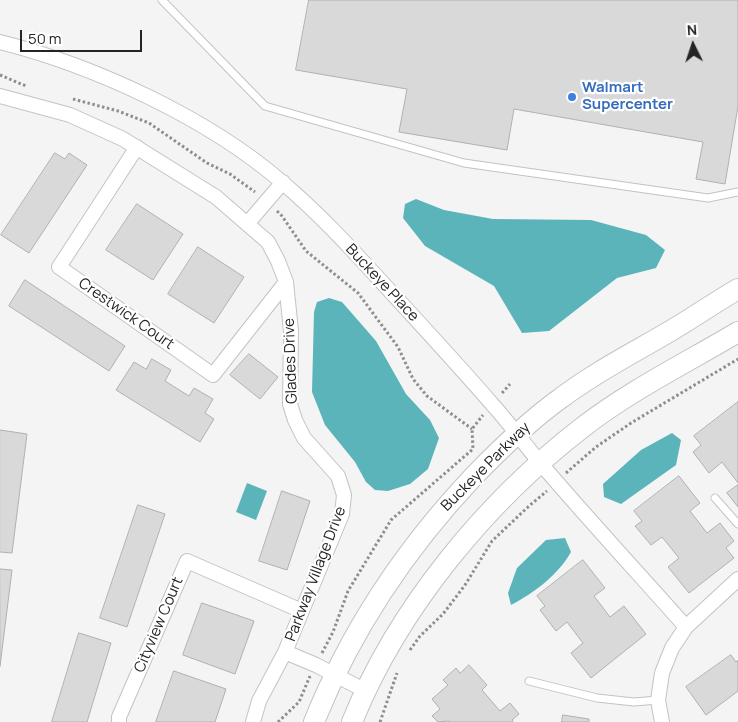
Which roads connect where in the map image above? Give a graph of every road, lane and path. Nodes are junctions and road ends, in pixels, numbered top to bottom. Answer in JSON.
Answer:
{"nodes":[{"id":1,"x":162,"y":0,"type":"edge"},
{"id":2,"x":0,"y":42,"type":"edge"},
{"id":3,"x":0,"y":96,"type":"edge"},
{"id":4,"x":137,"y":147,"type":"junction"},
{"id":5,"x":283,"y":182,"type":"junction"},
{"id":6,"x":738,"y":192,"type":"edge"},
{"id":7,"x":247,"y":224,"type":"junction"},
{"id":8,"x":286,"y":282,"type":"junction"},
{"id":9,"x":738,"y":289,"type":"edge"},
{"id":10,"x":738,"y":332,"type":"edge"},
{"id":11,"x":738,"y":359,"type":"edge"},
{"id":12,"x":516,"y":432,"type":"junction"},
{"id":13,"x":540,"y":463,"type":"junction"},
{"id":14,"x":556,"y":482,"type":"junction"},
{"id":15,"x":344,"y":495,"type":"joint"},
{"id":16,"x":715,"y":498,"type":"dead end"},
{"id":17,"x":738,"y":524,"type":"edge"},
{"id":18,"x":738,"y":579,"type":"edge"},
{"id":19,"x":302,"y":611,"type":"junction"},
{"id":20,"x":686,"y":627,"type":"junction"},
{"id":21,"x":285,"y":652,"type":"junction"},
{"id":22,"x":408,"y":652,"type":"dead end"},
{"id":23,"x":399,"y":668,"type":"dead end"},
{"id":24,"x":334,"y":675,"type":"junction"},
{"id":25,"x":529,"y":681,"type":"dead end"},
{"id":26,"x":366,"y":691,"type":"junction"},
{"id":27,"x":658,"y":700,"type":"junction"},
{"id":28,"x":119,"y":722,"type":"edge"},
{"id":29,"x":253,"y":722,"type":"edge"},
{"id":30,"x":314,"y":722,"type":"edge"},
{"id":31,"x":352,"y":722,"type":"edge"},
{"id":32,"x":380,"y":722,"type":"edge"},
{"id":33,"x":662,"y":722,"type":"edge"}],
"edges":[{"from":1,"to":6,"type":"lane"},
{"from":2,"to":5,"type":"street","name":"Buckeye Place"},
{"from":3,"to":4,"type":"street","name":"Glades Drive"},
{"from":4,"to":7,"type":"street","name":"Glades Drive"},
{"from":4,"to":8,"type":"street","name":"Crestwick Court"},
{"from":5,"to":7,"type":"street"},
{"from":5,"to":12,"type":"street","name":"Buckeye Place"},
{"from":7,"to":8,"type":"street","name":"Glades Drive"},
{"from":8,"to":15,"type":"street","name":"Glades Drive"},
{"from":9,"to":12,"type":"street","name":"Buckeye Parkway"},
{"from":10,"to":13,"type":"street"},
{"from":11,"to":14,"type":"path"},
{"from":12,"to":13,"type":"street","name":"Buckeye Place"},
{"from":12,"to":24,"type":"street","name":"Buckeye Parkway"},
{"from":13,"to":14,"type":"street","name":"Buckeye Place"},
{"from":13,"to":26,"type":"street"},
{"from":14,"to":20,"type":"street","name":"Buckeye Place"},
{"from":14,"to":22,"type":"path"},
{"from":15,"to":19,"type":"street","name":"Parkway Village Drive"},
{"from":16,"to":17,"type":"lane"},
{"from":18,"to":20,"type":"street"},
{"from":19,"to":21,"type":"street","name":"Parkway Village Drive"},
{"from":19,"to":28,"type":"street","name":"Cityview Court"},
{"from":20,"to":27,"type":"street"},
{"from":21,"to":24,"type":"street","name":"Parkway Village Drive"},
{"from":21,"to":29,"type":"street","name":"Parkway Village Drive"},
{"from":23,"to":32,"type":"path"},
{"from":24,"to":26,"type":"street","name":"Parkway Village Drive"},
{"from":24,"to":30,"type":"street","name":"Buckeye Parkway"},
{"from":25,"to":27,"type":"lane"},
{"from":26,"to":31,"type":"street"},
{"from":27,"to":33,"type":"street"}]}
